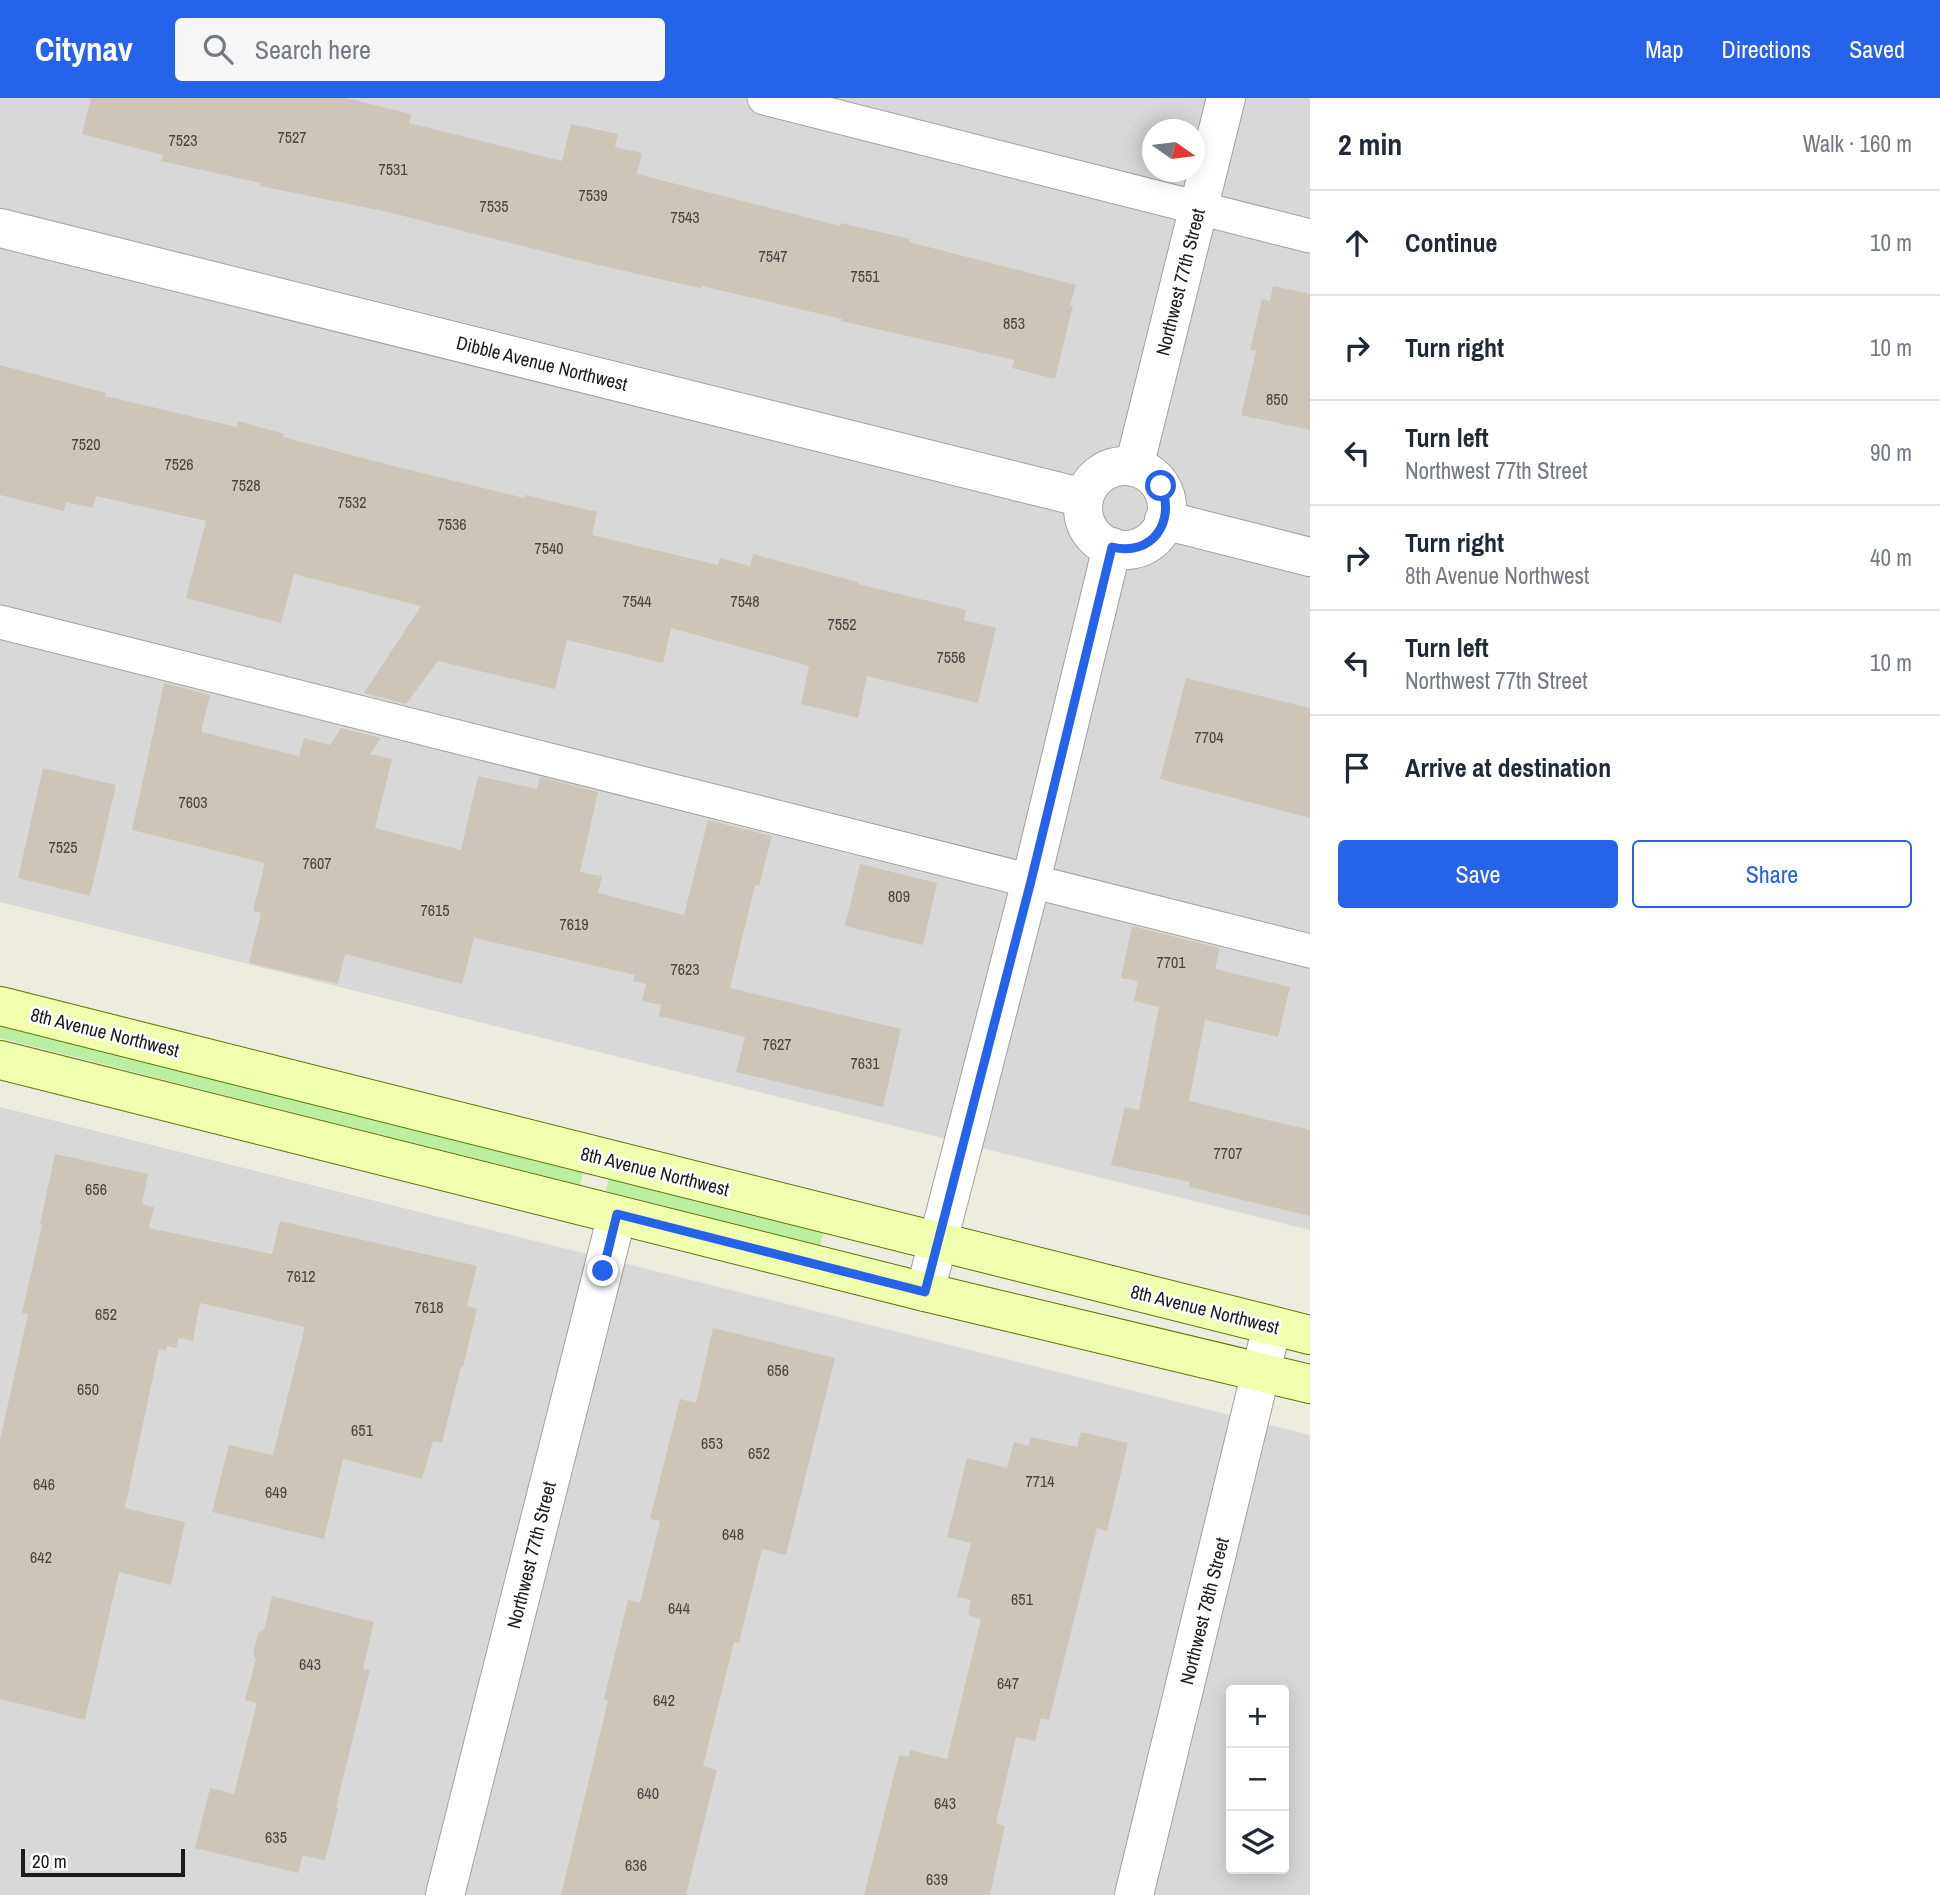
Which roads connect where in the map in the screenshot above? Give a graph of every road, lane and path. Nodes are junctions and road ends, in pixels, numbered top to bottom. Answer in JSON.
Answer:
{"nodes":[{"id":1,"x":764,"y":98,"type":"edge"},
{"id":2,"x":1226,"y":98,"type":"edge"},
{"id":3,"x":1199,"y":208,"type":"junction"},
{"id":4,"x":0,"y":228,"type":"edge"},
{"id":5,"x":1310,"y":236,"type":"edge"},
{"id":6,"x":1134,"y":467,"type":"junction"},
{"id":7,"x":1084,"y":498,"type":"junction"},
{"id":8,"x":1164,"y":520,"type":"junction"},
{"id":9,"x":1112,"y":547,"type":"junction"},
{"id":10,"x":1310,"y":556,"type":"edge"},
{"id":11,"x":0,"y":622,"type":"edge"},
{"id":12,"x":1031,"y":881,"type":"junction"},
{"id":13,"x":1310,"y":951,"type":"edge"},
{"id":14,"x":0,"y":1006,"type":"edge"},
{"id":15,"x":0,"y":1060,"type":"edge"},
{"id":16,"x":617,"y":1214,"type":"junction"},
{"id":17,"x":939,"y":1243,"type":"junction"},
{"id":18,"x":925,"y":1292,"type":"junction"},
{"id":19,"x":1272,"y":1326,"type":"junction"},
{"id":20,"x":1310,"y":1335,"type":"edge"},
{"id":21,"x":1262,"y":1371,"type":"junction"},
{"id":22,"x":1310,"y":1384,"type":"edge"},
{"id":23,"x":445,"y":1895,"type":"edge"},
{"id":24,"x":1134,"y":1895,"type":"edge"}],
"edges":[{"from":1,"to":3,"type":"lane"},
{"from":2,"to":3,"type":"street","name":"Northwest 77th Street"},
{"from":3,"to":5,"type":"lane"},
{"from":3,"to":6,"type":"street","name":"Northwest 77th Street"},
{"from":4,"to":7,"type":"street","name":"Dibble Avenue Northwest"},
{"from":6,"to":7,"type":"street"},
{"from":6,"to":8,"type":"street"},
{"from":7,"to":9,"type":"street"},
{"from":8,"to":9,"type":"street"},
{"from":8,"to":10,"type":"street"},
{"from":9,"to":12,"type":"street"},
{"from":11,"to":12,"type":"lane"},
{"from":12,"to":13,"type":"lane"},
{"from":12,"to":17,"type":"street"},
{"from":14,"to":17,"type":"main road","name":"8th Avenue Northwest"},
{"from":15,"to":16,"type":"main road"},
{"from":16,"to":18,"type":"main road"},
{"from":16,"to":23,"type":"street","name":"Northwest 77th Street"},
{"from":17,"to":18,"type":"street"},
{"from":17,"to":19,"type":"main road","name":"8th Avenue Northwest"},
{"from":18,"to":21,"type":"main road"},
{"from":19,"to":20,"type":"main road","name":"8th Avenue Northwest"},
{"from":19,"to":21,"type":"street","name":"Northwest 78th Street"},
{"from":21,"to":22,"type":"main road"},
{"from":21,"to":24,"type":"street","name":"Northwest 78th Street"}]}
